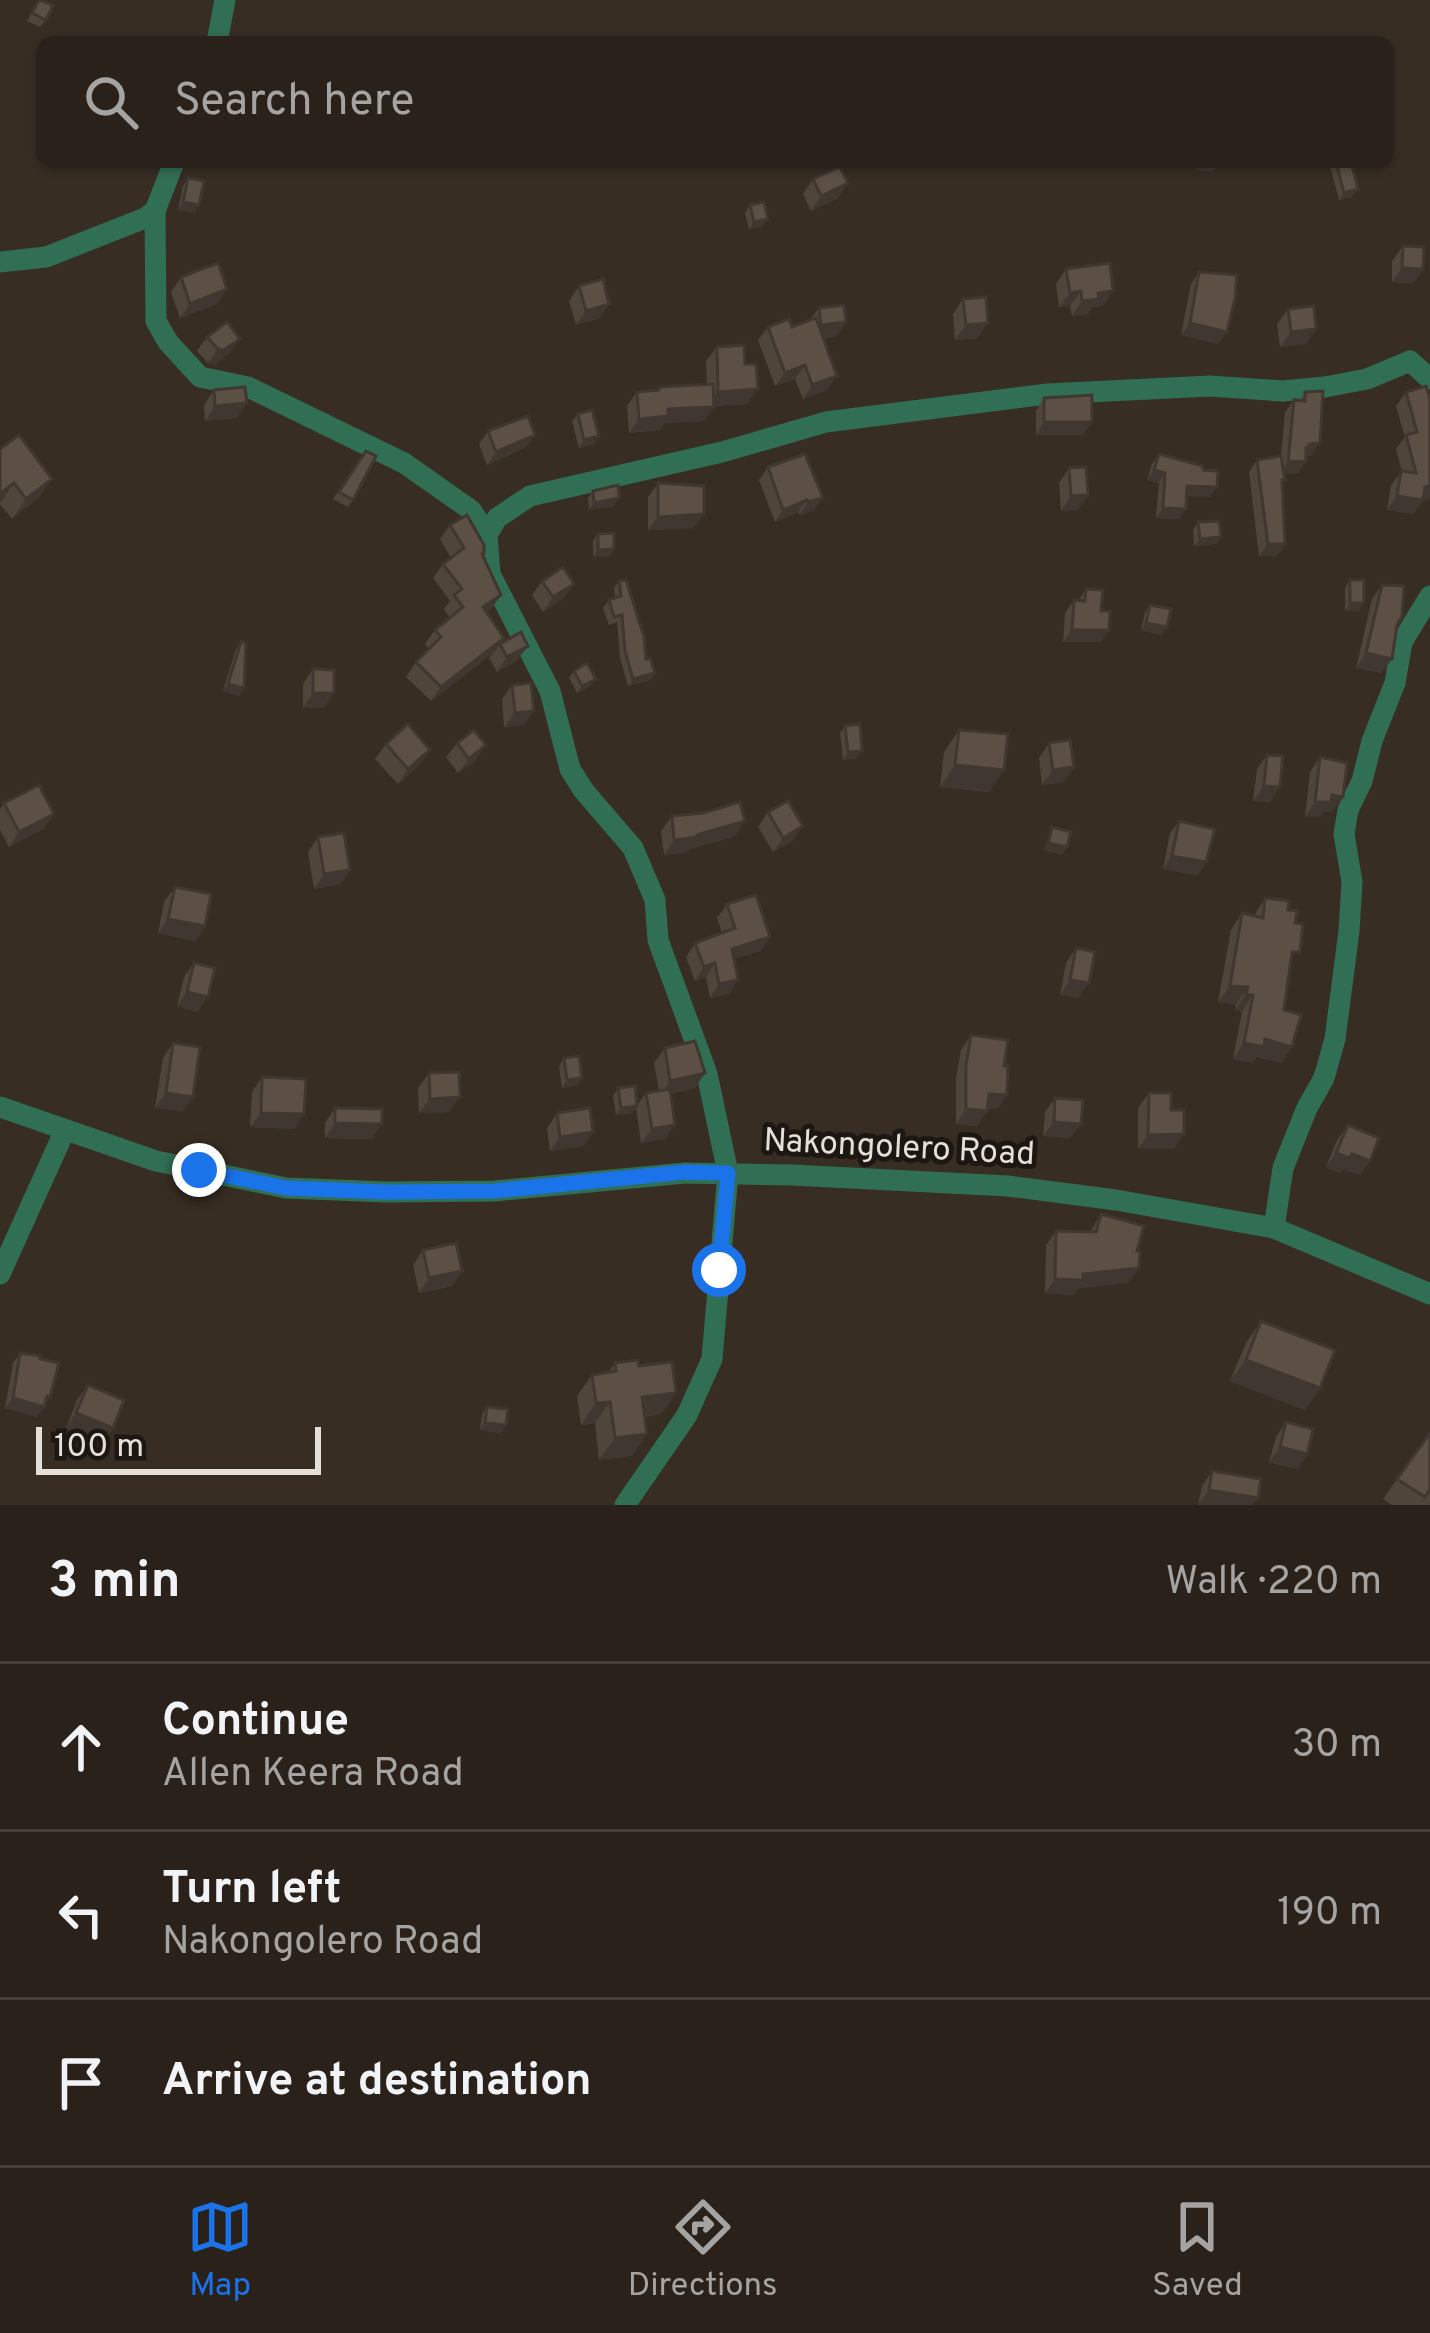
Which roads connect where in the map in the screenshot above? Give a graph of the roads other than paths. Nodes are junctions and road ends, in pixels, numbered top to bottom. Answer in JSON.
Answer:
{"nodes":[{"id":1,"x":225,"y":0,"type":"edge"},
{"id":2,"x":218,"y":36,"type":"edge"},
{"id":3,"x":172,"y":168,"type":"edge"},
{"id":4,"x":155,"y":211,"type":"junction"},
{"id":5,"x":0,"y":262,"type":"edge"},
{"id":6,"x":1430,"y":379,"type":"edge"},
{"id":7,"x":487,"y":535,"type":"junction"},
{"id":8,"x":1430,"y":596,"type":"edge"},
{"id":9,"x":0,"y":1107,"type":"edge"},
{"id":10,"x":65,"y":1130,"type":"junction"},
{"id":11,"x":728,"y":1173,"type":"junction"},
{"id":12,"x":1274,"y":1228,"type":"junction"},
{"id":13,"x":0,"y":1274,"type":"edge"},
{"id":14,"x":1430,"y":1294,"type":"edge"},
{"id":15,"x":625,"y":1505,"type":"edge"}],
"edges":[{"from":1,"to":2,"type":"street"},
{"from":3,"to":4,"type":"street"},
{"from":4,"to":5,"type":"street"},
{"from":4,"to":7,"type":"street"},
{"from":6,"to":7,"type":"street"},
{"from":7,"to":11,"type":"street"},
{"from":8,"to":12,"type":"street"},
{"from":9,"to":10,"type":"street","name":"Nakongolero Road"},
{"from":10,"to":11,"type":"street","name":"Nakongolero Road"},
{"from":10,"to":13,"type":"street"},
{"from":11,"to":12,"type":"street","name":"Nakongolero Road"},
{"from":11,"to":15,"type":"street"},
{"from":12,"to":14,"type":"street","name":"Nakongolero Road"}]}
